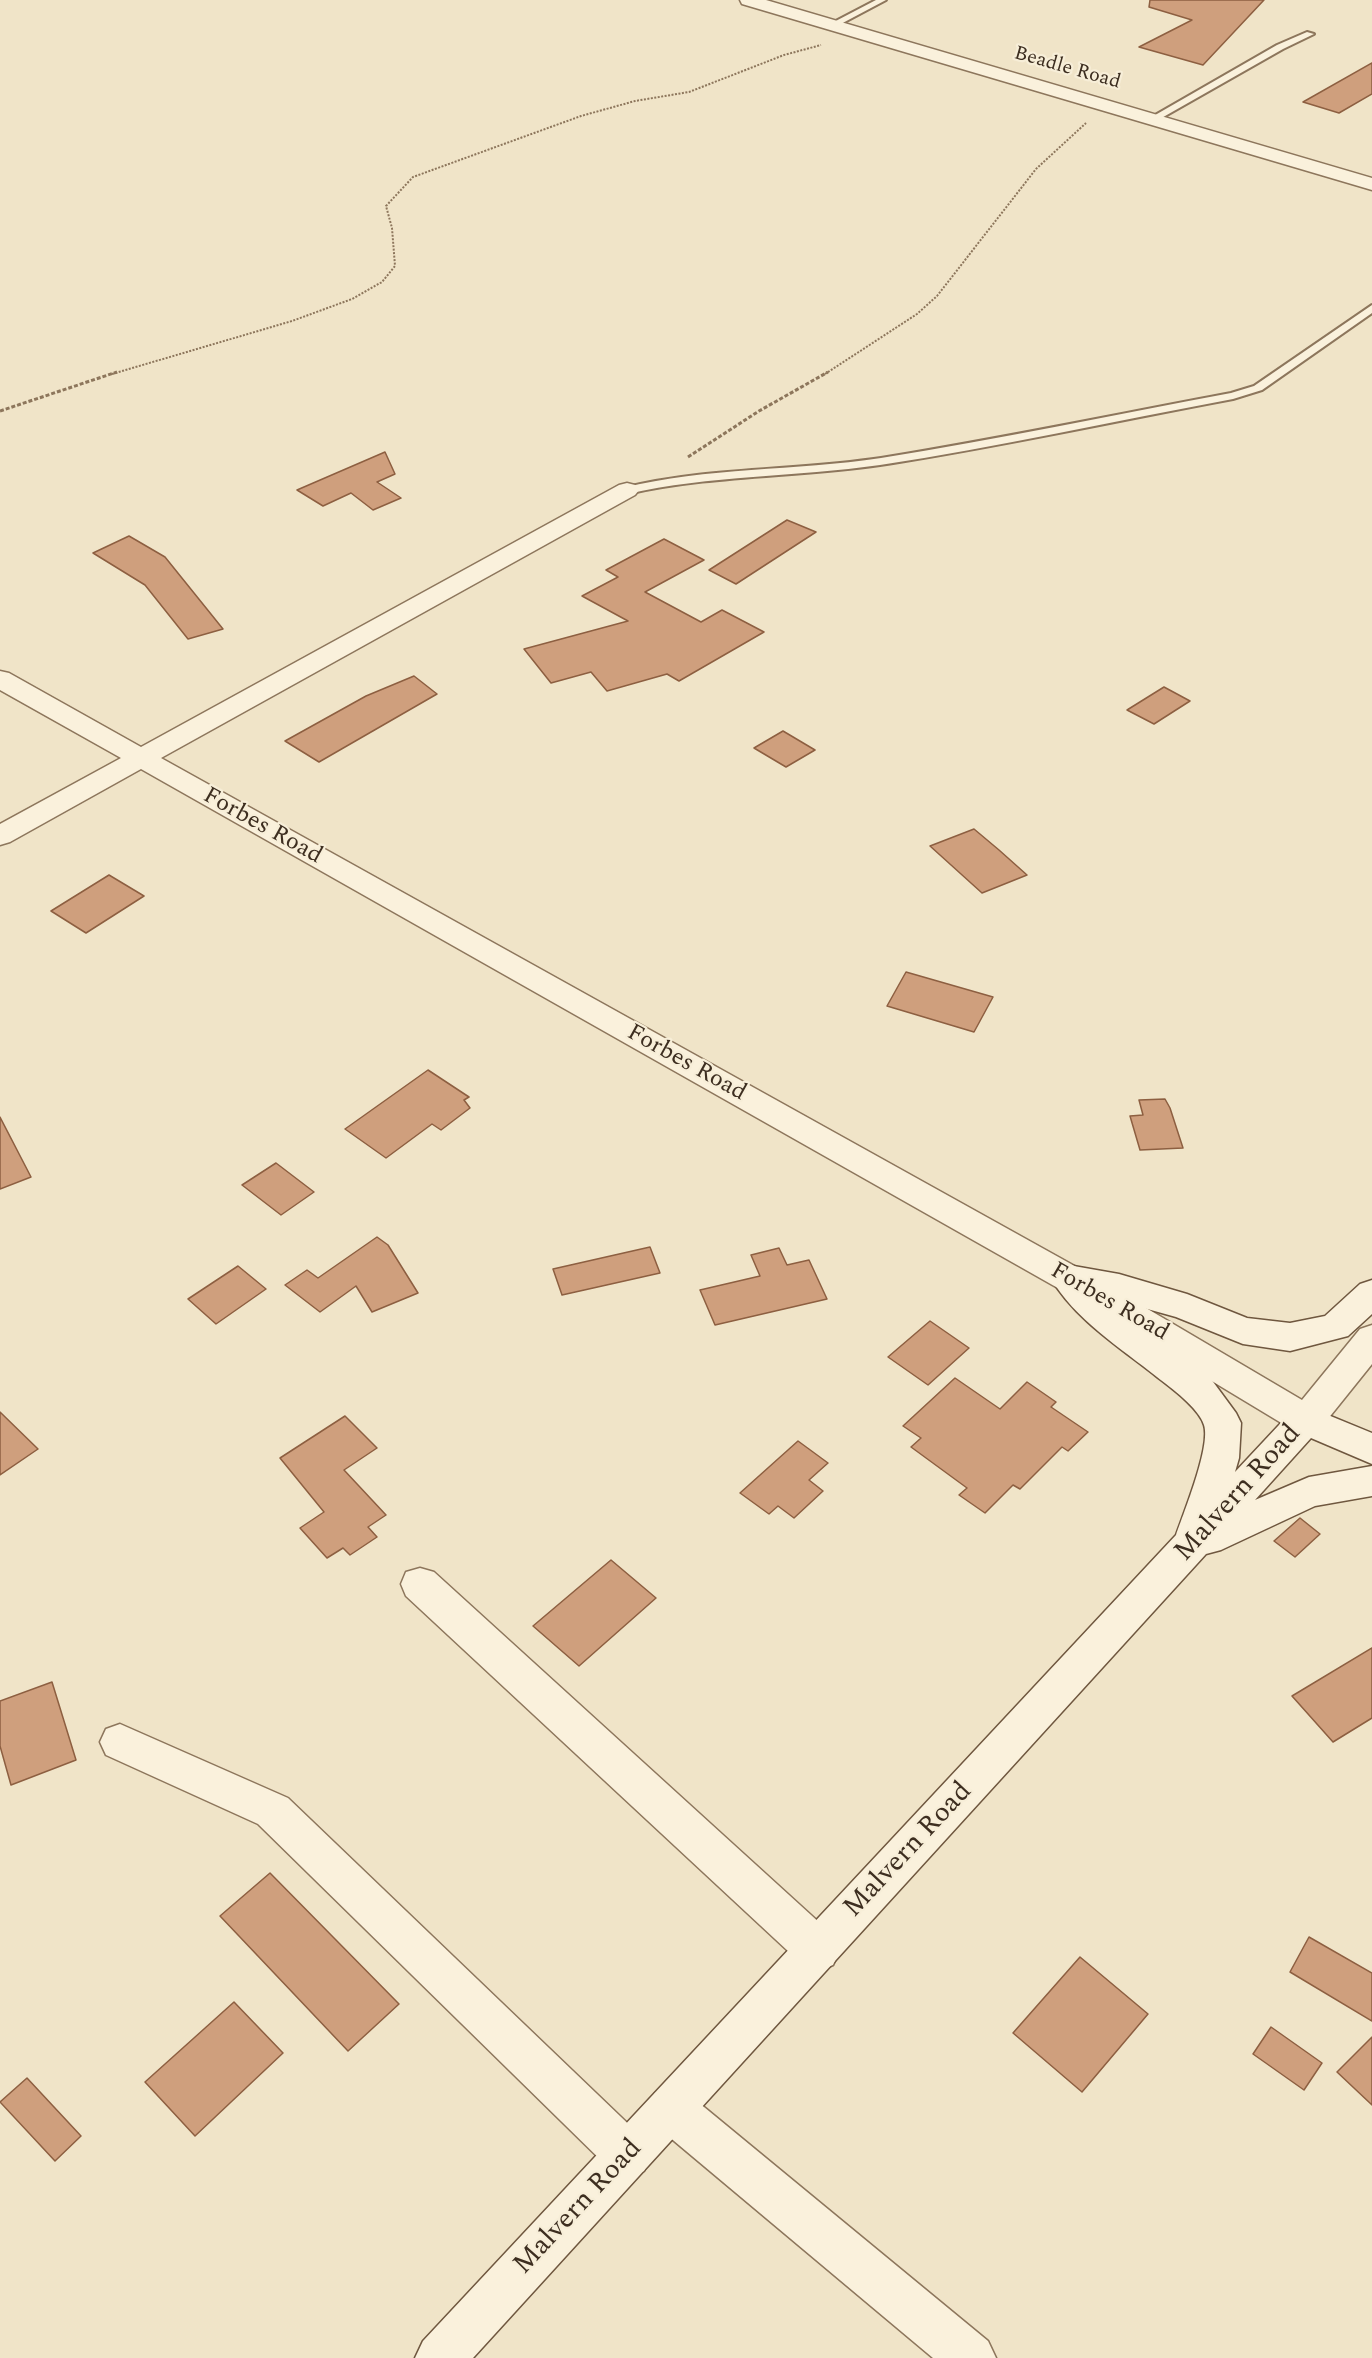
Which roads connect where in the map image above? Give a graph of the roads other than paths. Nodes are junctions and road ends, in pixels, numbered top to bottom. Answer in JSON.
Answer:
{"nodes":[{"id":1,"x":748,"y":0,"type":"edge"},
{"id":2,"x":882,"y":0,"type":"edge"},
{"id":3,"x":834,"y":24,"type":"junction"},
{"id":4,"x":1310,"y":34,"type":"dead end"},
{"id":5,"x":1155,"y":118,"type":"junction"},
{"id":6,"x":1372,"y":184,"type":"edge"},
{"id":7,"x":1372,"y":308,"type":"edge"},
{"id":8,"x":627,"y":490,"type":"joint"},
{"id":9,"x":0,"y":679,"type":"edge"},
{"id":10,"x":140,"y":758,"type":"junction"},
{"id":11,"x":0,"y":836,"type":"edge"},
{"id":12,"x":1068,"y":1278,"type":"junction"},
{"id":13,"x":1372,"y":1293,"type":"edge"},
{"id":14,"x":1372,"y":1339,"type":"edge"},
{"id":15,"x":1306,"y":1420,"type":"junction"},
{"id":16,"x":1372,"y":1449,"type":"edge"},
{"id":17,"x":1372,"y":1481,"type":"edge"},
{"id":18,"x":1191,"y":1548,"type":"junction"},
{"id":19,"x":420,"y":1584,"type":"dead end"},
{"id":20,"x":120,"y":1742,"type":"dead end"},
{"id":21,"x":818,"y":1950,"type":"junction"},
{"id":22,"x":671,"y":2109,"type":"junction"},
{"id":23,"x":628,"y":2155,"type":"junction"},
{"id":24,"x":440,"y":2358,"type":"edge"},
{"id":25,"x":971,"y":2358,"type":"edge"}],
"edges":[{"from":1,"to":3,"type":"street","name":"Beadle Road"},
{"from":2,"to":3,"type":"lane"},
{"from":3,"to":5,"type":"street","name":"Beadle Road"},
{"from":4,"to":5,"type":"lane"},
{"from":5,"to":6,"type":"street","name":"Beadle Road"},
{"from":7,"to":8,"type":"lane"},
{"from":8,"to":10,"type":"street"},
{"from":9,"to":10,"type":"street","name":"Forbes Road"},
{"from":10,"to":11,"type":"street"},
{"from":10,"to":12,"type":"street","name":"Forbes Road"},
{"from":12,"to":13,"type":"street"},
{"from":12,"to":15,"type":"street","name":"Forbes Road"},
{"from":12,"to":18,"type":"street"},
{"from":14,"to":15,"type":"street","name":"Malvern Road"},
{"from":15,"to":16,"type":"street","name":"Forbes Road"},
{"from":15,"to":18,"type":"street","name":"Malvern Road"},
{"from":17,"to":18,"type":"street"},
{"from":18,"to":21,"type":"street","name":"Malvern Road"},
{"from":19,"to":21,"type":"street"},
{"from":20,"to":23,"type":"street"},
{"from":21,"to":22,"type":"street","name":"Malvern Road"},
{"from":22,"to":23,"type":"street","name":"Malvern Road"},
{"from":22,"to":25,"type":"street"},
{"from":23,"to":24,"type":"street","name":"Malvern Road"}]}
